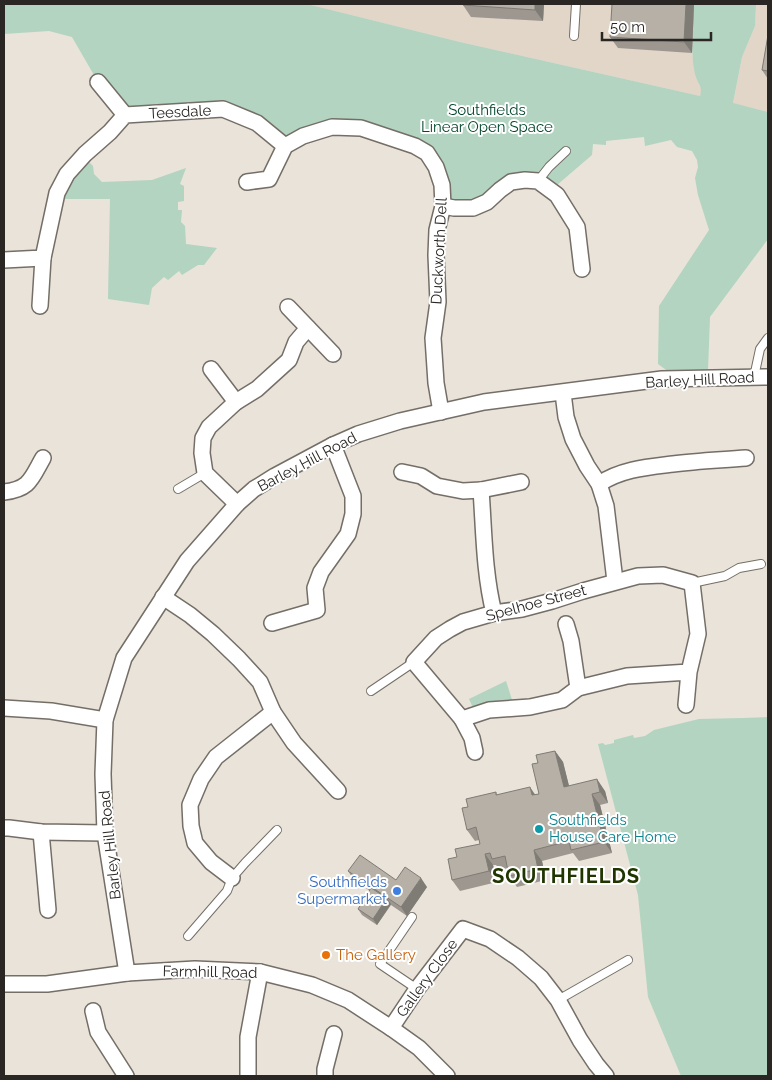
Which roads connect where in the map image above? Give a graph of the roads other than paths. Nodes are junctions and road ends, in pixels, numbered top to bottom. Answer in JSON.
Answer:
{"nodes":[{"id":1,"x":576,"y":4,"type":"edge"},
{"id":2,"x":574,"y":36,"type":"dead end"},
{"id":3,"x":98,"y":82,"type":"dead end"},
{"id":4,"x":125,"y":115,"type":"junction"},
{"id":5,"x":285,"y":146,"type":"junction"},
{"id":6,"x":566,"y":151,"type":"dead end"},
{"id":7,"x":538,"y":180,"type":"junction"},
{"id":8,"x":247,"y":182,"type":"dead end"},
{"id":9,"x":443,"y":206,"type":"junction"},
{"id":10,"x":43,"y":258,"type":"junction"},
{"id":11,"x":4,"y":260,"type":"edge"},
{"id":12,"x":582,"y":269,"type":"dead end"},
{"id":13,"x":40,"y":306,"type":"dead end"},
{"id":14,"x":288,"y":307,"type":"dead end"},
{"id":15,"x":308,"y":328,"type":"junction"},
{"id":16,"x":768,"y":338,"type":"edge"},
{"id":17,"x":333,"y":354,"type":"dead end"},
{"id":18,"x":211,"y":369,"type":"dead end"},
{"id":19,"x":761,"y":377,"type":"edge"},
{"id":20,"x":563,"y":392,"type":"junction"},
{"id":21,"x":236,"y":402,"type":"junction"},
{"id":22,"x":441,"y":412,"type":"junction"},
{"id":23,"x":333,"y":445,"type":"junction"},
{"id":24,"x":43,"y":458,"type":"dead end"},
{"id":25,"x":746,"y":458,"type":"dead end"},
{"id":26,"x":402,"y":472,"type":"dead end"},
{"id":27,"x":205,"y":473,"type":"junction"},
{"id":28,"x":521,"y":482,"type":"dead end"},
{"id":29,"x":599,"y":484,"type":"junction"},
{"id":30,"x":178,"y":489,"type":"dead end"},
{"id":31,"x":481,"y":490,"type":"junction"},
{"id":32,"x":4,"y":492,"type":"edge"},
{"id":33,"x":237,"y":504,"type":"junction"},
{"id":34,"x":761,"y":564,"type":"dead end"},
{"id":35,"x":615,"y":581,"type":"junction"},
{"id":36,"x":692,"y":582,"type":"junction"},
{"id":37,"x":163,"y":597,"type":"junction"},
{"id":38,"x":494,"y":613,"type":"junction"},
{"id":39,"x":272,"y":623,"type":"dead end"},
{"id":40,"x":566,"y":624,"type":"dead end"},
{"id":41,"x":414,"y":662,"type":"junction"},
{"id":42,"x":689,"y":672,"type":"junction"},
{"id":43,"x":578,"y":688,"type":"junction"},
{"id":44,"x":371,"y":691,"type":"dead end"},
{"id":45,"x":686,"y":706,"type":"dead end"},
{"id":46,"x":4,"y":708,"type":"edge"},
{"id":47,"x":274,"y":712,"type":"junction"},
{"id":48,"x":462,"y":719,"type":"junction"},
{"id":49,"x":105,"y":720,"type":"junction"},
{"id":50,"x":475,"y":752,"type":"dead end"},
{"id":51,"x":338,"y":791,"type":"dead end"},
{"id":52,"x":4,"y":828,"type":"edge"},
{"id":53,"x":277,"y":830,"type":"dead end"},
{"id":54,"x":40,"y":832,"type":"junction"},
{"id":55,"x":105,"y":833,"type":"junction"},
{"id":56,"x":232,"y":878,"type":"junction"},
{"id":57,"x":48,"y":910,"type":"dead end"},
{"id":58,"x":412,"y":917,"type":"dead end"},
{"id":59,"x":188,"y":936,"type":"dead end"},
{"id":60,"x":628,"y":960,"type":"dead end"},
{"id":61,"x":260,"y":972,"type":"junction"},
{"id":62,"x":127,"y":973,"type":"junction"},
{"id":63,"x":4,"y":984,"type":"edge"},
{"id":64,"x":418,"y":989,"type":"junction"},
{"id":65,"x":558,"y":1000,"type":"junction"},
{"id":66,"x":93,"y":1011,"type":"dead end"},
{"id":67,"x":391,"y":1028,"type":"junction"},
{"id":68,"x":334,"y":1034,"type":"dead end"},
{"id":69,"x":126,"y":1076,"type":"edge"},
{"id":70,"x":248,"y":1076,"type":"edge"},
{"id":71,"x":325,"y":1076,"type":"edge"},
{"id":72,"x":447,"y":1076,"type":"edge"},
{"id":73,"x":606,"y":1076,"type":"edge"}],
"edges":[{"from":1,"to":2,"type":"lane"},
{"from":3,"to":4,"type":"street"},
{"from":4,"to":5,"type":"street","name":"Teesdale"},
{"from":4,"to":10,"type":"street"},
{"from":5,"to":8,"type":"street"},
{"from":5,"to":9,"type":"street","name":"Duckworth Dell"},
{"from":6,"to":7,"type":"lane"},
{"from":7,"to":9,"type":"street"},
{"from":7,"to":12,"type":"street"},
{"from":9,"to":22,"type":"street","name":"Duckworth Dell"},
{"from":10,"to":11,"type":"street"},
{"from":10,"to":13,"type":"street"},
{"from":14,"to":15,"type":"street"},
{"from":15,"to":17,"type":"street"},
{"from":15,"to":21,"type":"street"},
{"from":16,"to":19,"type":"lane"},
{"from":18,"to":21,"type":"street"},
{"from":19,"to":20,"type":"street","name":"Barley Hill Road"},
{"from":20,"to":22,"type":"street","name":"Barley Hill Road"},
{"from":20,"to":29,"type":"street"},
{"from":21,"to":27,"type":"street"},
{"from":22,"to":23,"type":"street","name":"Barley Hill Road"},
{"from":23,"to":33,"type":"street","name":"Barley Hill Road"},
{"from":23,"to":39,"type":"street"},
{"from":24,"to":32,"type":"street"},
{"from":25,"to":29,"type":"street"},
{"from":26,"to":31,"type":"street"},
{"from":27,"to":30,"type":"lane"},
{"from":27,"to":33,"type":"street"},
{"from":28,"to":31,"type":"street"},
{"from":29,"to":35,"type":"street"},
{"from":31,"to":38,"type":"street"},
{"from":33,"to":37,"type":"street","name":"Barley Hill Road"},
{"from":34,"to":36,"type":"lane"},
{"from":35,"to":36,"type":"street","name":"Spelhoe Street"},
{"from":35,"to":38,"type":"street","name":"Spelhoe Street"},
{"from":36,"to":42,"type":"street"},
{"from":37,"to":47,"type":"street"},
{"from":37,"to":49,"type":"street","name":"Barley Hill Road"},
{"from":38,"to":41,"type":"street","name":"Spelhoe Street"},
{"from":40,"to":43,"type":"street"},
{"from":41,"to":44,"type":"lane","name":"Spelhoe Street"},
{"from":41,"to":48,"type":"street"},
{"from":42,"to":43,"type":"street"},
{"from":42,"to":45,"type":"street"},
{"from":43,"to":48,"type":"street"},
{"from":46,"to":49,"type":"street"},
{"from":47,"to":51,"type":"street"},
{"from":47,"to":56,"type":"street"},
{"from":48,"to":50,"type":"street"},
{"from":49,"to":55,"type":"street","name":"Barley Hill Road"},
{"from":52,"to":54,"type":"street"},
{"from":53,"to":56,"type":"lane"},
{"from":54,"to":55,"type":"street"},
{"from":54,"to":57,"type":"street"},
{"from":55,"to":62,"type":"street","name":"Barley Hill Road"},
{"from":56,"to":59,"type":"lane"},
{"from":58,"to":64,"type":"lane"},
{"from":60,"to":65,"type":"lane"},
{"from":61,"to":62,"type":"street","name":"Farmhill Road"},
{"from":61,"to":67,"type":"street","name":"Farmhill Road"},
{"from":61,"to":70,"type":"street"},
{"from":62,"to":63,"type":"street","name":"Farmhill Road"},
{"from":64,"to":65,"type":"street","name":"Gallery Close"},
{"from":64,"to":67,"type":"street","name":"Gallery Close"},
{"from":65,"to":73,"type":"street","name":"Gallery Close"},
{"from":66,"to":69,"type":"street"},
{"from":67,"to":72,"type":"street","name":"Farmhill Road"},
{"from":68,"to":71,"type":"street"}]}
